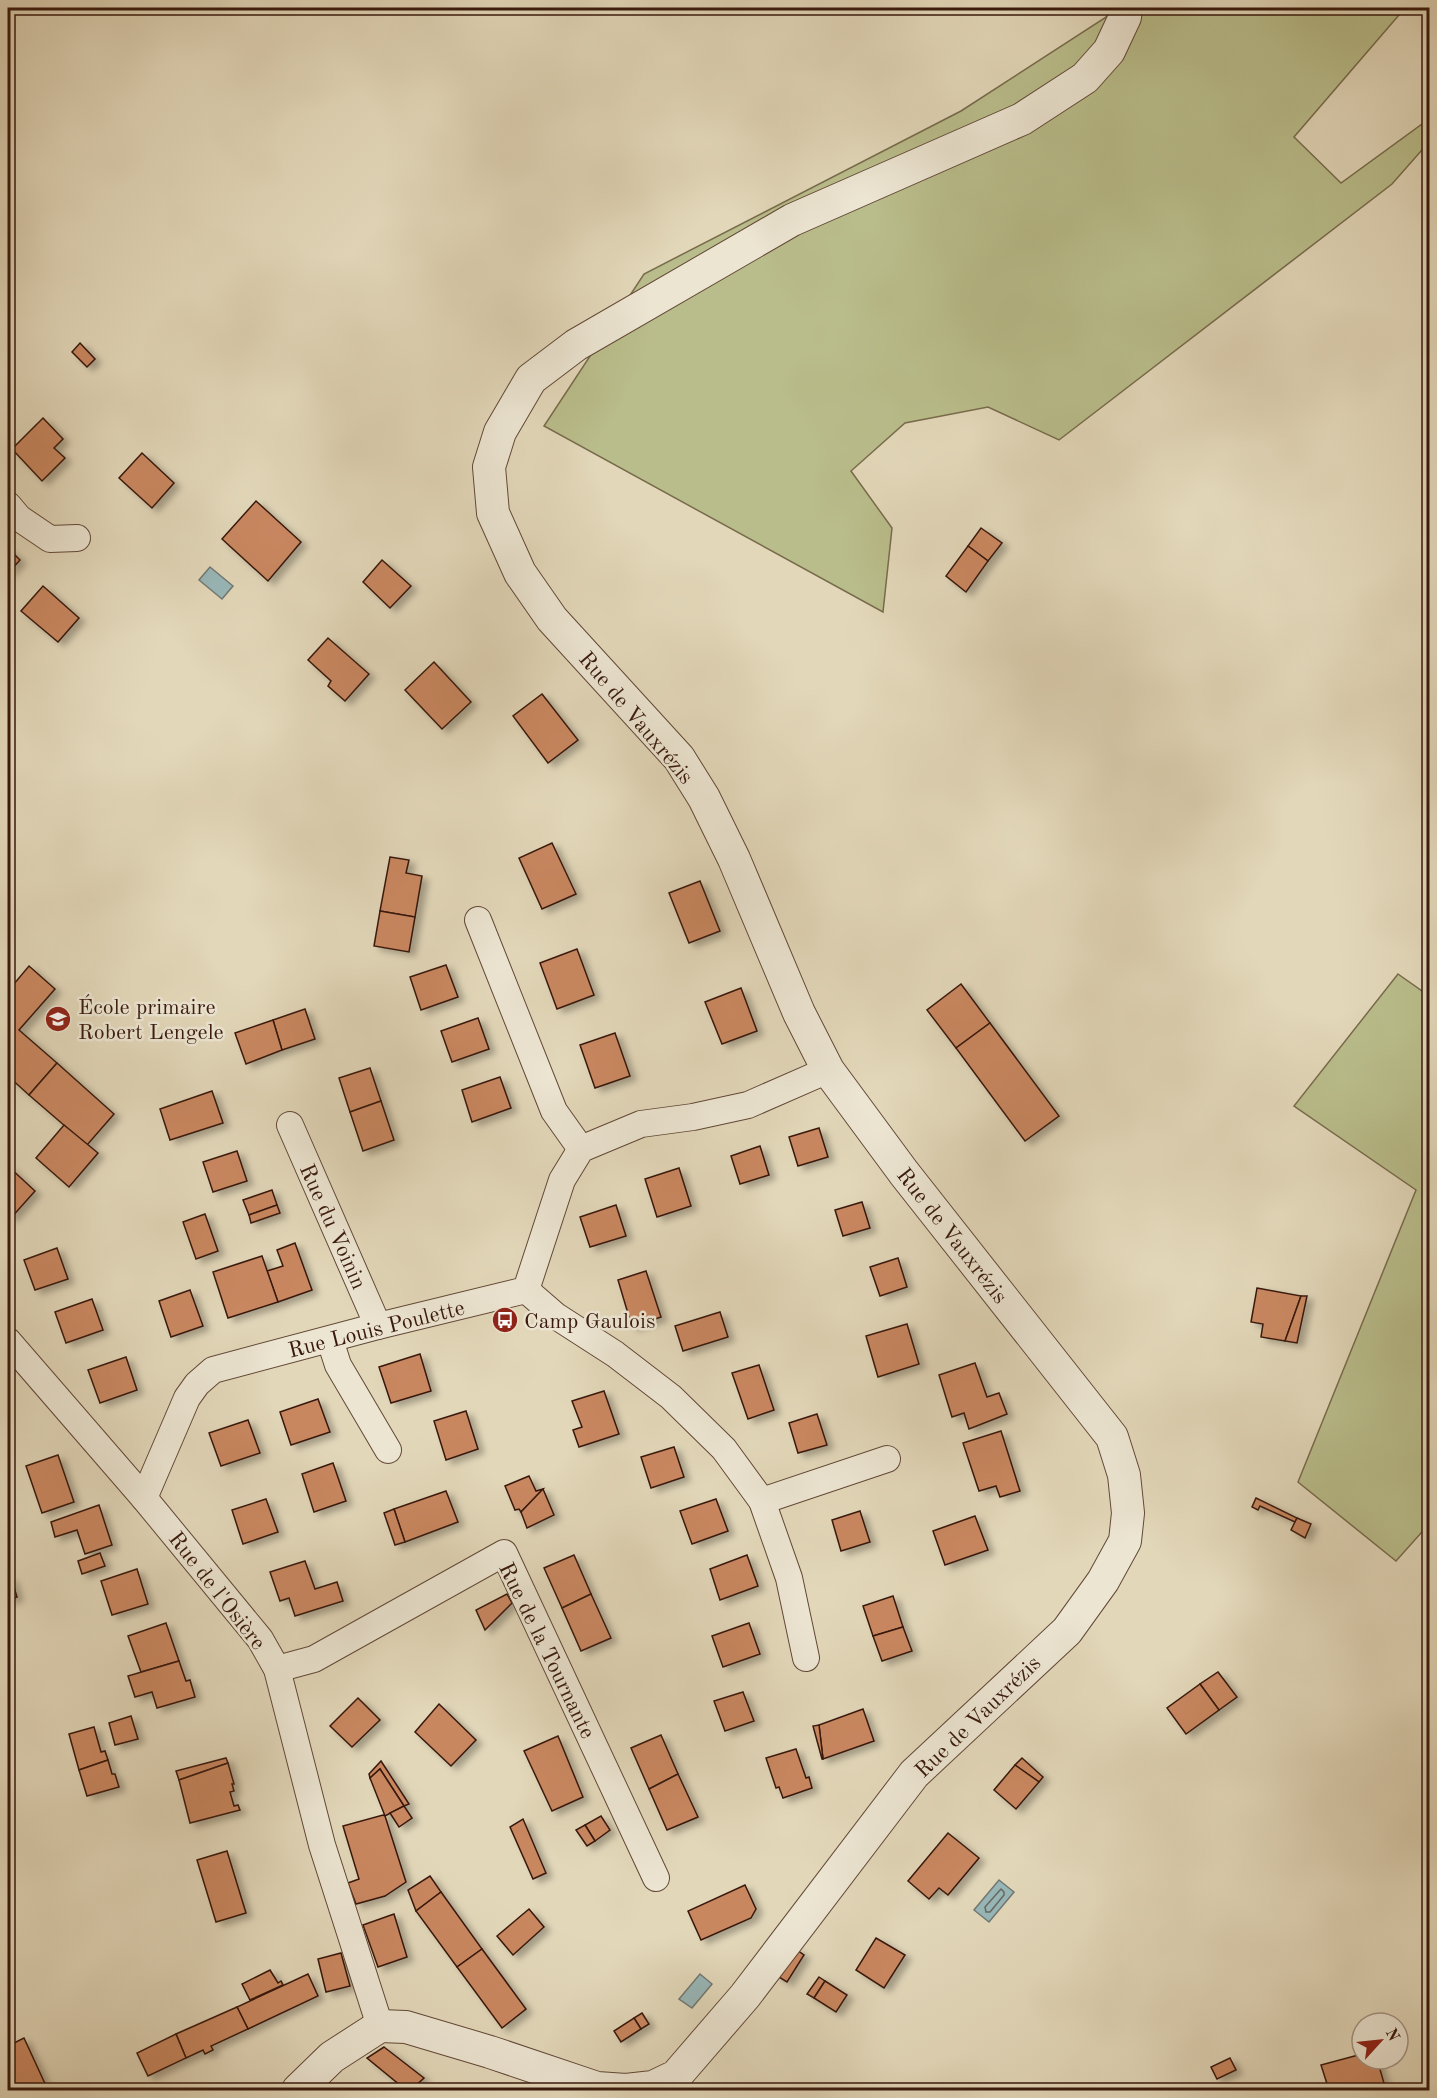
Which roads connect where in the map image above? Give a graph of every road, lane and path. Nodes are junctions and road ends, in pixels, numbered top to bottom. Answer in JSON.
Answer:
{"nodes":[{"id":1,"x":1126,"y":8,"type":"edge"},
{"id":2,"x":8,"y":505,"type":"edge"},
{"id":3,"x":77,"y":538,"type":"dead end"},
{"id":4,"x":478,"y":920,"type":"dead end"},
{"id":5,"x":828,"y":1070,"type":"junction"},
{"id":6,"x":290,"y":1125,"type":"dead end"},
{"id":7,"x":581,"y":1149,"type":"junction"},
{"id":8,"x":526,"y":1290,"type":"junction"},
{"id":9,"x":378,"y":1326,"type":"junction"},
{"id":10,"x":330,"y":1340,"type":"junction"},
{"id":11,"x":8,"y":1341,"type":"edge"},
{"id":12,"x":388,"y":1450,"type":"dead end"},
{"id":13,"x":887,"y":1459,"type":"dead end"},
{"id":14,"x":144,"y":1498,"type":"junction"},
{"id":15,"x":762,"y":1501,"type":"junction"},
{"id":16,"x":806,"y":1658,"type":"dead end"},
{"id":17,"x":278,"y":1669,"type":"junction"},
{"id":18,"x":656,"y":1878,"type":"dead end"},
{"id":19,"x":380,"y":2025,"type":"junction"},
{"id":20,"x":676,"y":2083,"type":"edge"},
{"id":21,"x":598,"y":2090,"type":"edge"},
{"id":22,"x":298,"y":2091,"type":"edge"}],
"edges":[{"from":1,"to":5,"type":"street","name":"Rue de Vauxrézis"},
{"from":2,"to":3,"type":"street"},
{"from":4,"to":7,"type":"street"},
{"from":5,"to":7,"type":"street"},
{"from":5,"to":20,"type":"street","name":"Rue de Vauxrézis"},
{"from":6,"to":9,"type":"street","name":"Rue du Voinin"},
{"from":7,"to":8,"type":"street"},
{"from":8,"to":9,"type":"street","name":"Rue Louis Poulette"},
{"from":8,"to":15,"type":"street"},
{"from":9,"to":10,"type":"street","name":"Rue Louis Poulette"},
{"from":10,"to":12,"type":"street"},
{"from":10,"to":14,"type":"street","name":"Rue Louis Poulette"},
{"from":11,"to":14,"type":"street","name":"Rue de l'Osière"},
{"from":13,"to":15,"type":"street"},
{"from":14,"to":17,"type":"street","name":"Rue de l'Osière"},
{"from":15,"to":16,"type":"street"},
{"from":17,"to":18,"type":"street","name":"Rue de la Tournante"},
{"from":17,"to":19,"type":"street","name":"Rue de l'Osière"},
{"from":19,"to":21,"type":"street"},
{"from":19,"to":22,"type":"street"},
{"from":20,"to":21,"type":"street"}]}
